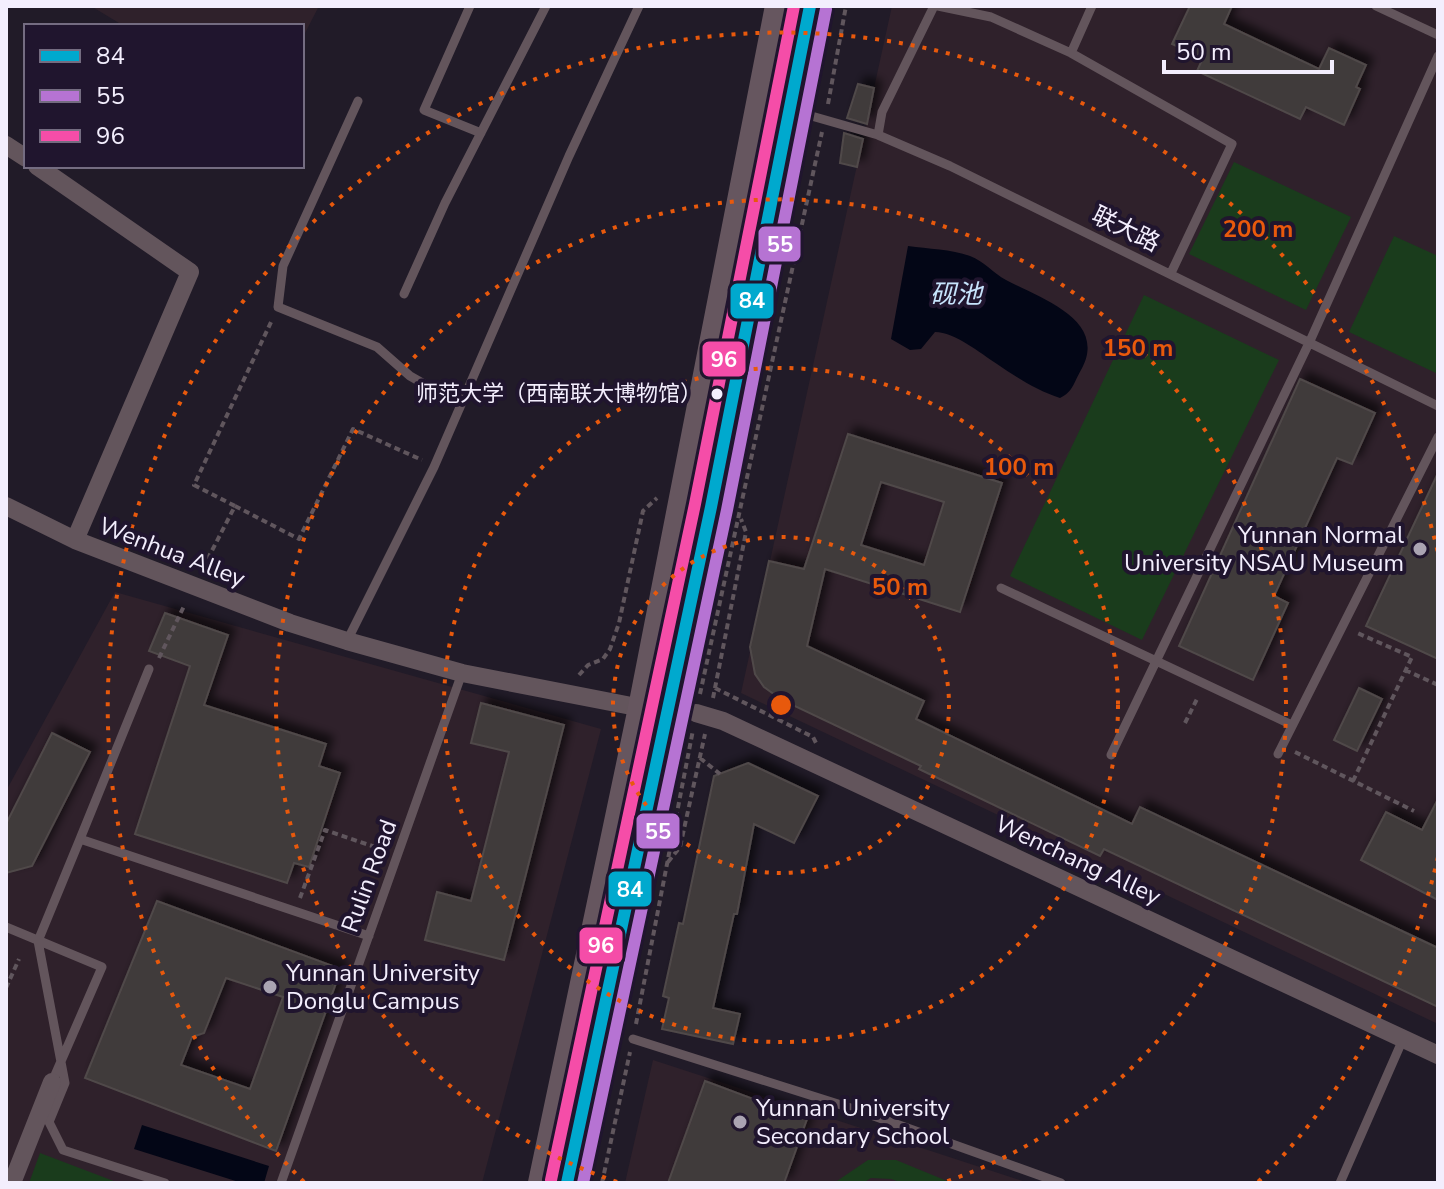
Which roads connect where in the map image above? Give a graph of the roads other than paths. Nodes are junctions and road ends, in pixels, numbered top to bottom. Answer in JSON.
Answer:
{"nodes":[{"id":1,"x":470,"y":6,"type":"edge"},
{"id":2,"x":546,"y":6,"type":"edge"},
{"id":3,"x":639,"y":6,"type":"edge"},
{"id":4,"x":779,"y":6,"type":"edge"},
{"id":5,"x":810,"y":6,"type":"edge"},
{"id":6,"x":936,"y":6,"type":"edge"},
{"id":7,"x":1092,"y":6,"type":"edge"},
{"id":8,"x":1376,"y":6,"type":"edge"},
{"id":9,"x":1438,"y":35,"type":"edge"},
{"id":10,"x":1071,"y":53,"type":"junction"},
{"id":11,"x":1438,"y":56,"type":"edge"},
{"id":12,"x":358,"y":101,"type":"dead end"},
{"id":13,"x":787,"y":110,"type":"junction"},
{"id":14,"x":481,"y":133,"type":"junction"},
{"id":15,"x":878,"y":135,"type":"junction"},
{"id":16,"x":6,"y":145,"type":"edge"},
{"id":17,"x":24,"y":157,"type":"edge"},
{"id":18,"x":40,"y":168,"type":"edge"},
{"id":19,"x":1171,"y":273,"type":"junction"},
{"id":20,"x":404,"y":294,"type":"dead end"},
{"id":21,"x":1310,"y":341,"type":"junction"},
{"id":22,"x":461,"y":405,"type":"junction"},
{"id":23,"x":1438,"y":406,"type":"edge"},
{"id":24,"x":1438,"y":437,"type":"edge"},
{"id":25,"x":6,"y":506,"type":"edge"},
{"id":26,"x":75,"y":540,"type":"junction"},
{"id":27,"x":1001,"y":588,"type":"dead end"},
{"id":28,"x":347,"y":641,"type":"junction"},
{"id":29,"x":1157,"y":663,"type":"junction"},
{"id":30,"x":149,"y":669,"type":"road end"},
{"id":31,"x":462,"y":673,"type":"junction"},
{"id":32,"x":654,"y":711,"type":"junction"},
{"id":33,"x":696,"y":713,"type":"road end"},
{"id":34,"x":1292,"y":725,"type":"junction"},
{"id":35,"x":1280,"y":750,"type":"road end"},
{"id":36,"x":1111,"y":755,"type":"dead end"},
{"id":37,"x":80,"y":839,"type":"junction"},
{"id":38,"x":6,"y":927,"type":"edge"},
{"id":39,"x":369,"y":936,"type":"junction"},
{"id":40,"x":38,"y":941,"type":"junction"},
{"id":41,"x":633,"y":1039,"type":"road end"},
{"id":42,"x":1403,"y":1039,"type":"junction"},
{"id":43,"x":1438,"y":1055,"type":"edge"},
{"id":44,"x":60,"y":1063,"type":"junction"},
{"id":45,"x":52,"y":1082,"type":"joint"},
{"id":46,"x":12,"y":1183,"type":"edge"},
{"id":47,"x":165,"y":1183,"type":"edge"},
{"id":48,"x":281,"y":1183,"type":"edge"},
{"id":49,"x":542,"y":1183,"type":"edge"},
{"id":50,"x":567,"y":1183,"type":"edge"},
{"id":51,"x":1061,"y":1183,"type":"edge"},
{"id":52,"x":1340,"y":1183,"type":"edge"}],
"edges":[{"from":1,"to":14,"type":"lane"},
{"from":2,"to":14,"type":"lane"},
{"from":3,"to":22,"type":"lane"},
{"from":4,"to":32,"type":"main road"},
{"from":5,"to":13,"type":"main road"},
{"from":6,"to":10,"type":"lane"},
{"from":6,"to":15,"type":"lane"},
{"from":7,"to":10,"type":"lane"},
{"from":8,"to":9,"type":"lane"},
{"from":10,"to":19,"type":"lane"},
{"from":11,"to":21,"type":"lane"},
{"from":12,"to":22,"type":"lane"},
{"from":13,"to":15,"type":"lane","name":"联大路"},
{"from":13,"to":32,"type":"main road"},
{"from":14,"to":20,"type":"lane"},
{"from":15,"to":19,"type":"lane","name":"联大路"},
{"from":16,"to":17,"type":"street"},
{"from":18,"to":26,"type":"street","name":"Wenhua Alley"},
{"from":19,"to":21,"type":"lane","name":"联大路"},
{"from":21,"to":23,"type":"lane","name":"联大路"},
{"from":21,"to":29,"type":"lane"},
{"from":22,"to":28,"type":"lane"},
{"from":24,"to":34,"type":"lane"},
{"from":25,"to":26,"type":"street"},
{"from":26,"to":28,"type":"street","name":"Wenhua Alley"},
{"from":27,"to":29,"type":"lane"},
{"from":28,"to":31,"type":"street","name":"Wenhua Alley"},
{"from":29,"to":34,"type":"lane"},
{"from":29,"to":36,"type":"lane"},
{"from":30,"to":37,"type":"lane"},
{"from":31,"to":32,"type":"street","name":"Wenhua Alley"},
{"from":31,"to":39,"type":"lane","name":"Rulin Road"},
{"from":32,"to":49,"type":"main road"},
{"from":32,"to":50,"type":"main road"},
{"from":33,"to":42,"type":"street","name":"Wenchang Alley"},
{"from":34,"to":35,"type":"lane"},
{"from":37,"to":39,"type":"lane"},
{"from":37,"to":40,"type":"lane"},
{"from":38,"to":40,"type":"lane"},
{"from":39,"to":48,"type":"lane","name":"Rulin Road"},
{"from":40,"to":44,"type":"lane"},
{"from":40,"to":44,"type":"lane"},
{"from":41,"to":51,"type":"lane"},
{"from":42,"to":43,"type":"street","name":"Wenchang Alley"},
{"from":42,"to":52,"type":"lane"},
{"from":44,"to":45,"type":"lane"},
{"from":44,"to":47,"type":"lane"},
{"from":45,"to":46,"type":"street"}]}
